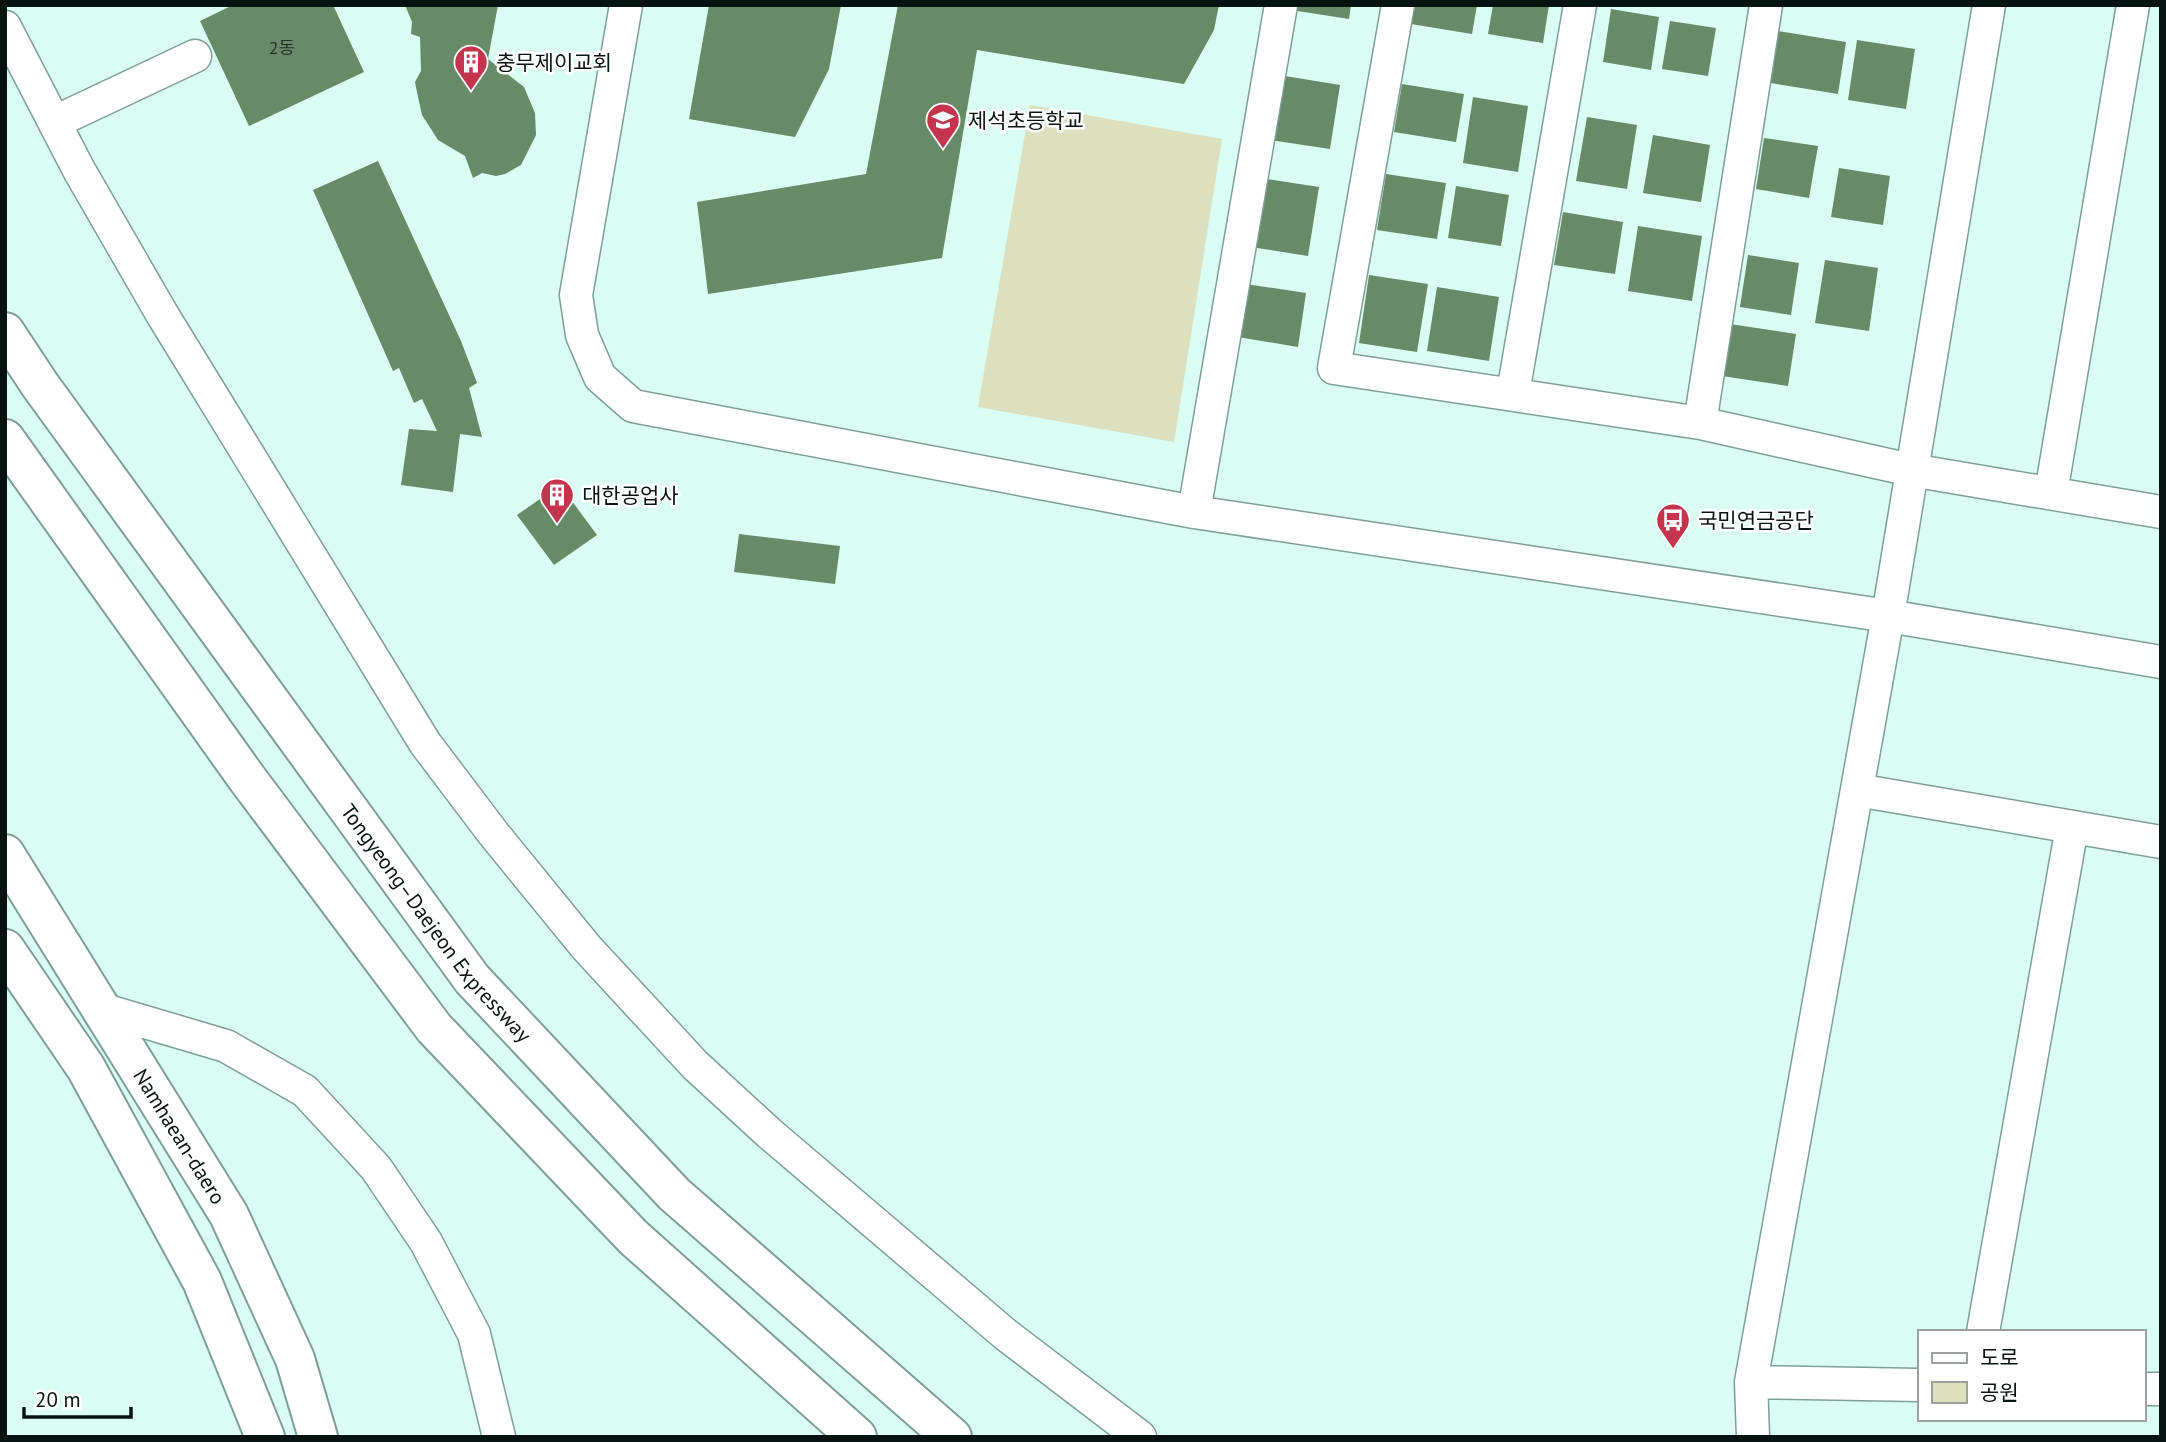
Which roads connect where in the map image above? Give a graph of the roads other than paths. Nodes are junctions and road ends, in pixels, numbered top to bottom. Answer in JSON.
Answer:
{"nodes":[{"id":1,"x":626,"y":5,"type":"edge"},
{"id":2,"x":1281,"y":5,"type":"edge"},
{"id":3,"x":1398,"y":5,"type":"edge"},
{"id":4,"x":1580,"y":5,"type":"edge"},
{"id":5,"x":1766,"y":5,"type":"edge"},
{"id":6,"x":1989,"y":5,"type":"edge"},
{"id":7,"x":2133,"y":5,"type":"edge"},
{"id":8,"x":5,"y":27,"type":"edge"},
{"id":9,"x":195,"y":56,"type":"dead end"},
{"id":10,"x":55,"y":122,"type":"junction"},
{"id":11,"x":5,"y":332,"type":"edge"},
{"id":12,"x":1513,"y":393,"type":"junction"},
{"id":13,"x":1700,"y":423,"type":"junction"},
{"id":14,"x":5,"y":439,"type":"edge"},
{"id":15,"x":1911,"y":470,"type":"junction"},
{"id":16,"x":2051,"y":493,"type":"junction"},
{"id":17,"x":1194,"y":512,"type":"junction"},
{"id":18,"x":2161,"y":512,"type":"edge"},
{"id":19,"x":1888,"y":617,"type":"junction"},
{"id":20,"x":2161,"y":662,"type":"edge"},
{"id":21,"x":1857,"y":790,"type":"junction"},
{"id":22,"x":2072,"y":827,"type":"junction"},
{"id":23,"x":2161,"y":842,"type":"edge"},
{"id":24,"x":5,"y":854,"type":"edge"},
{"id":25,"x":11,"y":963,"type":"edge"},
{"id":26,"x":101,"y":1009,"type":"junction"},
{"id":27,"x":1983,"y":1330,"type":"edge"},
{"id":28,"x":1751,"y":1382,"type":"junction"},
{"id":29,"x":1918,"y":1385,"type":"edge"},
{"id":30,"x":265,"y":1437,"type":"edge"},
{"id":31,"x":318,"y":1437,"type":"edge"},
{"id":32,"x":499,"y":1437,"type":"edge"},
{"id":33,"x":858,"y":1437,"type":"edge"},
{"id":34,"x":952,"y":1437,"type":"edge"},
{"id":35,"x":1140,"y":1437,"type":"edge"},
{"id":36,"x":1753,"y":1437,"type":"edge"}],
"edges":[{"from":1,"to":17,"type":"street"},
{"from":2,"to":17,"type":"street"},
{"from":3,"to":12,"type":"street"},
{"from":4,"to":12,"type":"street"},
{"from":5,"to":13,"type":"street"},
{"from":6,"to":15,"type":"street"},
{"from":7,"to":16,"type":"street"},
{"from":8,"to":10,"type":"street"},
{"from":9,"to":10,"type":"street"},
{"from":10,"to":35,"type":"street"},
{"from":11,"to":34,"type":"main road","name":"Tongyeong–Daejeon Expressway"},
{"from":12,"to":13,"type":"street"},
{"from":13,"to":15,"type":"street"},
{"from":14,"to":33,"type":"main road"},
{"from":15,"to":16,"type":"street"},
{"from":15,"to":19,"type":"street"},
{"from":16,"to":18,"type":"street"},
{"from":17,"to":19,"type":"street"},
{"from":19,"to":20,"type":"street"},
{"from":19,"to":21,"type":"street"},
{"from":21,"to":22,"type":"street"},
{"from":21,"to":28,"type":"street"},
{"from":22,"to":23,"type":"street"},
{"from":22,"to":27,"type":"street"},
{"from":24,"to":26,"type":"main road","name":"Namhaean-daero"},
{"from":25,"to":30,"type":"main road"},
{"from":26,"to":31,"type":"main road","name":"Namhaean-daero"},
{"from":26,"to":32,"type":"street"},
{"from":28,"to":29,"type":"street"},
{"from":28,"to":36,"type":"street"}]}
